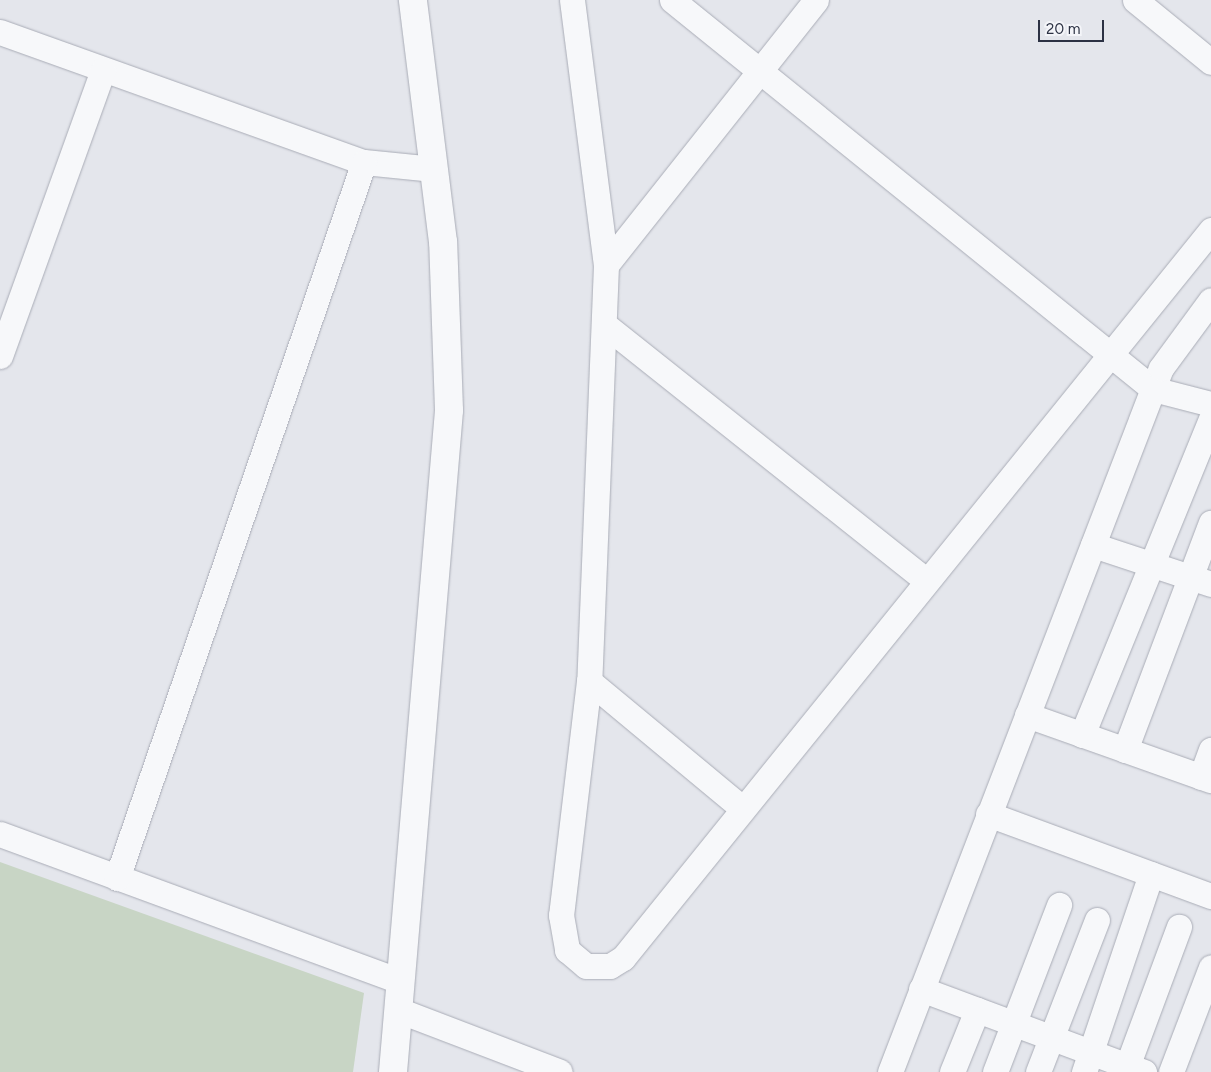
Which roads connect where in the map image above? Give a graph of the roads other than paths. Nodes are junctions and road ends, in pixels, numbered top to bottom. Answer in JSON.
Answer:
{"nodes":[{"id":1,"x":413,"y":0,"type":"edge"},
{"id":2,"x":572,"y":0,"type":"edge"},
{"id":3,"x":672,"y":0,"type":"edge"},
{"id":4,"x":816,"y":0,"type":"edge"},
{"id":5,"x":1135,"y":0,"type":"edge"},
{"id":6,"x":0,"y":32,"type":"edge"},
{"id":7,"x":1211,"y":62,"type":"edge"},
{"id":8,"x":103,"y":70,"type":"junction"},
{"id":9,"x":758,"y":71,"type":"junction"},
{"id":10,"x":364,"y":162,"type":"junction"},
{"id":11,"x":434,"y":169,"type":"junction"},
{"id":12,"x":1211,"y":230,"type":"edge"},
{"id":13,"x":606,"y":265,"type":"junction"},
{"id":14,"x":10,"y":296,"type":"edge"},
{"id":15,"x":1211,"y":300,"type":"edge"},
{"id":16,"x":605,"y":325,"type":"junction"},
{"id":17,"x":1110,"y":354,"type":"junction"},
{"id":18,"x":0,"y":356,"type":"edge"},
{"id":19,"x":1153,"y":389,"type":"junction"},
{"id":20,"x":1211,"y":404,"type":"edge"},
{"id":21,"x":1211,"y":419,"type":"edge"},
{"id":22,"x":1211,"y":523,"type":"edge"},
{"id":23,"x":1093,"y":545,"type":"junction"},
{"id":24,"x":1150,"y":564,"type":"junction"},
{"id":25,"x":926,"y":580,"type":"junction"},
{"id":26,"x":1200,"y":580,"type":"edge"},
{"id":27,"x":589,"y":681,"type":"junction"},
{"id":28,"x":1027,"y":715,"type":"junction"},
{"id":29,"x":1082,"y":735,"type":"junction"},
{"id":30,"x":1125,"y":750,"type":"junction"},
{"id":31,"x":1211,"y":750,"type":"edge"},
{"id":32,"x":1206,"y":778,"type":"edge"},
{"id":33,"x":741,"y":807,"type":"junction"},
{"id":34,"x":988,"y":814,"type":"junction"},
{"id":35,"x":0,"y":834,"type":"edge"},
{"id":36,"x":1151,"y":874,"type":"junction"},
{"id":37,"x":117,"y":878,"type":"junction"},
{"id":38,"x":1211,"y":896,"type":"edge"},
{"id":39,"x":1058,"y":906,"type":"dead end"},
{"id":40,"x":1097,"y":920,"type":"dead end"},
{"id":41,"x":1179,"y":926,"type":"dead end"},
{"id":42,"x":1211,"y":967,"type":"edge"},
{"id":43,"x":399,"y":981,"type":"junction"},
{"id":44,"x":921,"y":989,"type":"junction"},
{"id":45,"x":398,"y":1010,"type":"junction"},
{"id":46,"x":977,"y":1010,"type":"junction"},
{"id":47,"x":1014,"y":1024,"type":"junction"},
{"id":48,"x":1052,"y":1037,"type":"junction"},
{"id":49,"x":1088,"y":1062,"type":"edge"},
{"id":50,"x":1132,"y":1070,"type":"edge"},
{"id":51,"x":393,"y":1072,"type":"edge"},
{"id":52,"x":560,"y":1072,"type":"edge"},
{"id":53,"x":890,"y":1072,"type":"edge"},
{"id":54,"x":952,"y":1072,"type":"edge"},
{"id":55,"x":995,"y":1072,"type":"edge"},
{"id":56,"x":1038,"y":1072,"type":"edge"},
{"id":57,"x":1171,"y":1072,"type":"edge"}],
"edges":[{"from":1,"to":11,"type":"street"},
{"from":2,"to":13,"type":"street"},
{"from":3,"to":9,"type":"street"},
{"from":4,"to":9,"type":"street"},
{"from":5,"to":7,"type":"street"},
{"from":6,"to":8,"type":"street"},
{"from":8,"to":10,"type":"street"},
{"from":8,"to":14,"type":"street"},
{"from":9,"to":13,"type":"street"},
{"from":9,"to":17,"type":"street"},
{"from":10,"to":11,"type":"street"},
{"from":10,"to":37,"type":"street"},
{"from":11,"to":43,"type":"street"},
{"from":12,"to":17,"type":"street"},
{"from":13,"to":16,"type":"street"},
{"from":14,"to":18,"type":"street"},
{"from":15,"to":19,"type":"street"},
{"from":16,"to":25,"type":"street"},
{"from":16,"to":27,"type":"street"},
{"from":17,"to":19,"type":"street"},
{"from":17,"to":25,"type":"street"},
{"from":19,"to":20,"type":"street"},
{"from":19,"to":23,"type":"street"},
{"from":21,"to":24,"type":"street"},
{"from":22,"to":26,"type":"street"},
{"from":23,"to":24,"type":"street"},
{"from":23,"to":28,"type":"street"},
{"from":24,"to":26,"type":"street"},
{"from":24,"to":29,"type":"street"},
{"from":25,"to":33,"type":"street"},
{"from":26,"to":30,"type":"street"},
{"from":27,"to":33,"type":"street"},
{"from":27,"to":33,"type":"street"},
{"from":28,"to":29,"type":"street"},
{"from":28,"to":34,"type":"street"},
{"from":29,"to":30,"type":"street"},
{"from":30,"to":32,"type":"street"},
{"from":31,"to":32,"type":"street"},
{"from":34,"to":36,"type":"street"},
{"from":34,"to":44,"type":"street"},
{"from":35,"to":37,"type":"street"},
{"from":36,"to":38,"type":"street"},
{"from":36,"to":49,"type":"street"},
{"from":37,"to":43,"type":"street"},
{"from":39,"to":47,"type":"street"},
{"from":40,"to":48,"type":"street"},
{"from":41,"to":50,"type":"street"},
{"from":42,"to":57,"type":"street"},
{"from":43,"to":45,"type":"street"},
{"from":44,"to":46,"type":"street"},
{"from":44,"to":53,"type":"street"},
{"from":45,"to":51,"type":"street"},
{"from":45,"to":52,"type":"street"},
{"from":46,"to":47,"type":"street"},
{"from":46,"to":54,"type":"street"},
{"from":47,"to":48,"type":"street"},
{"from":47,"to":55,"type":"street"},
{"from":48,"to":49,"type":"street"},
{"from":48,"to":56,"type":"street"},
{"from":49,"to":50,"type":"street"}]}
